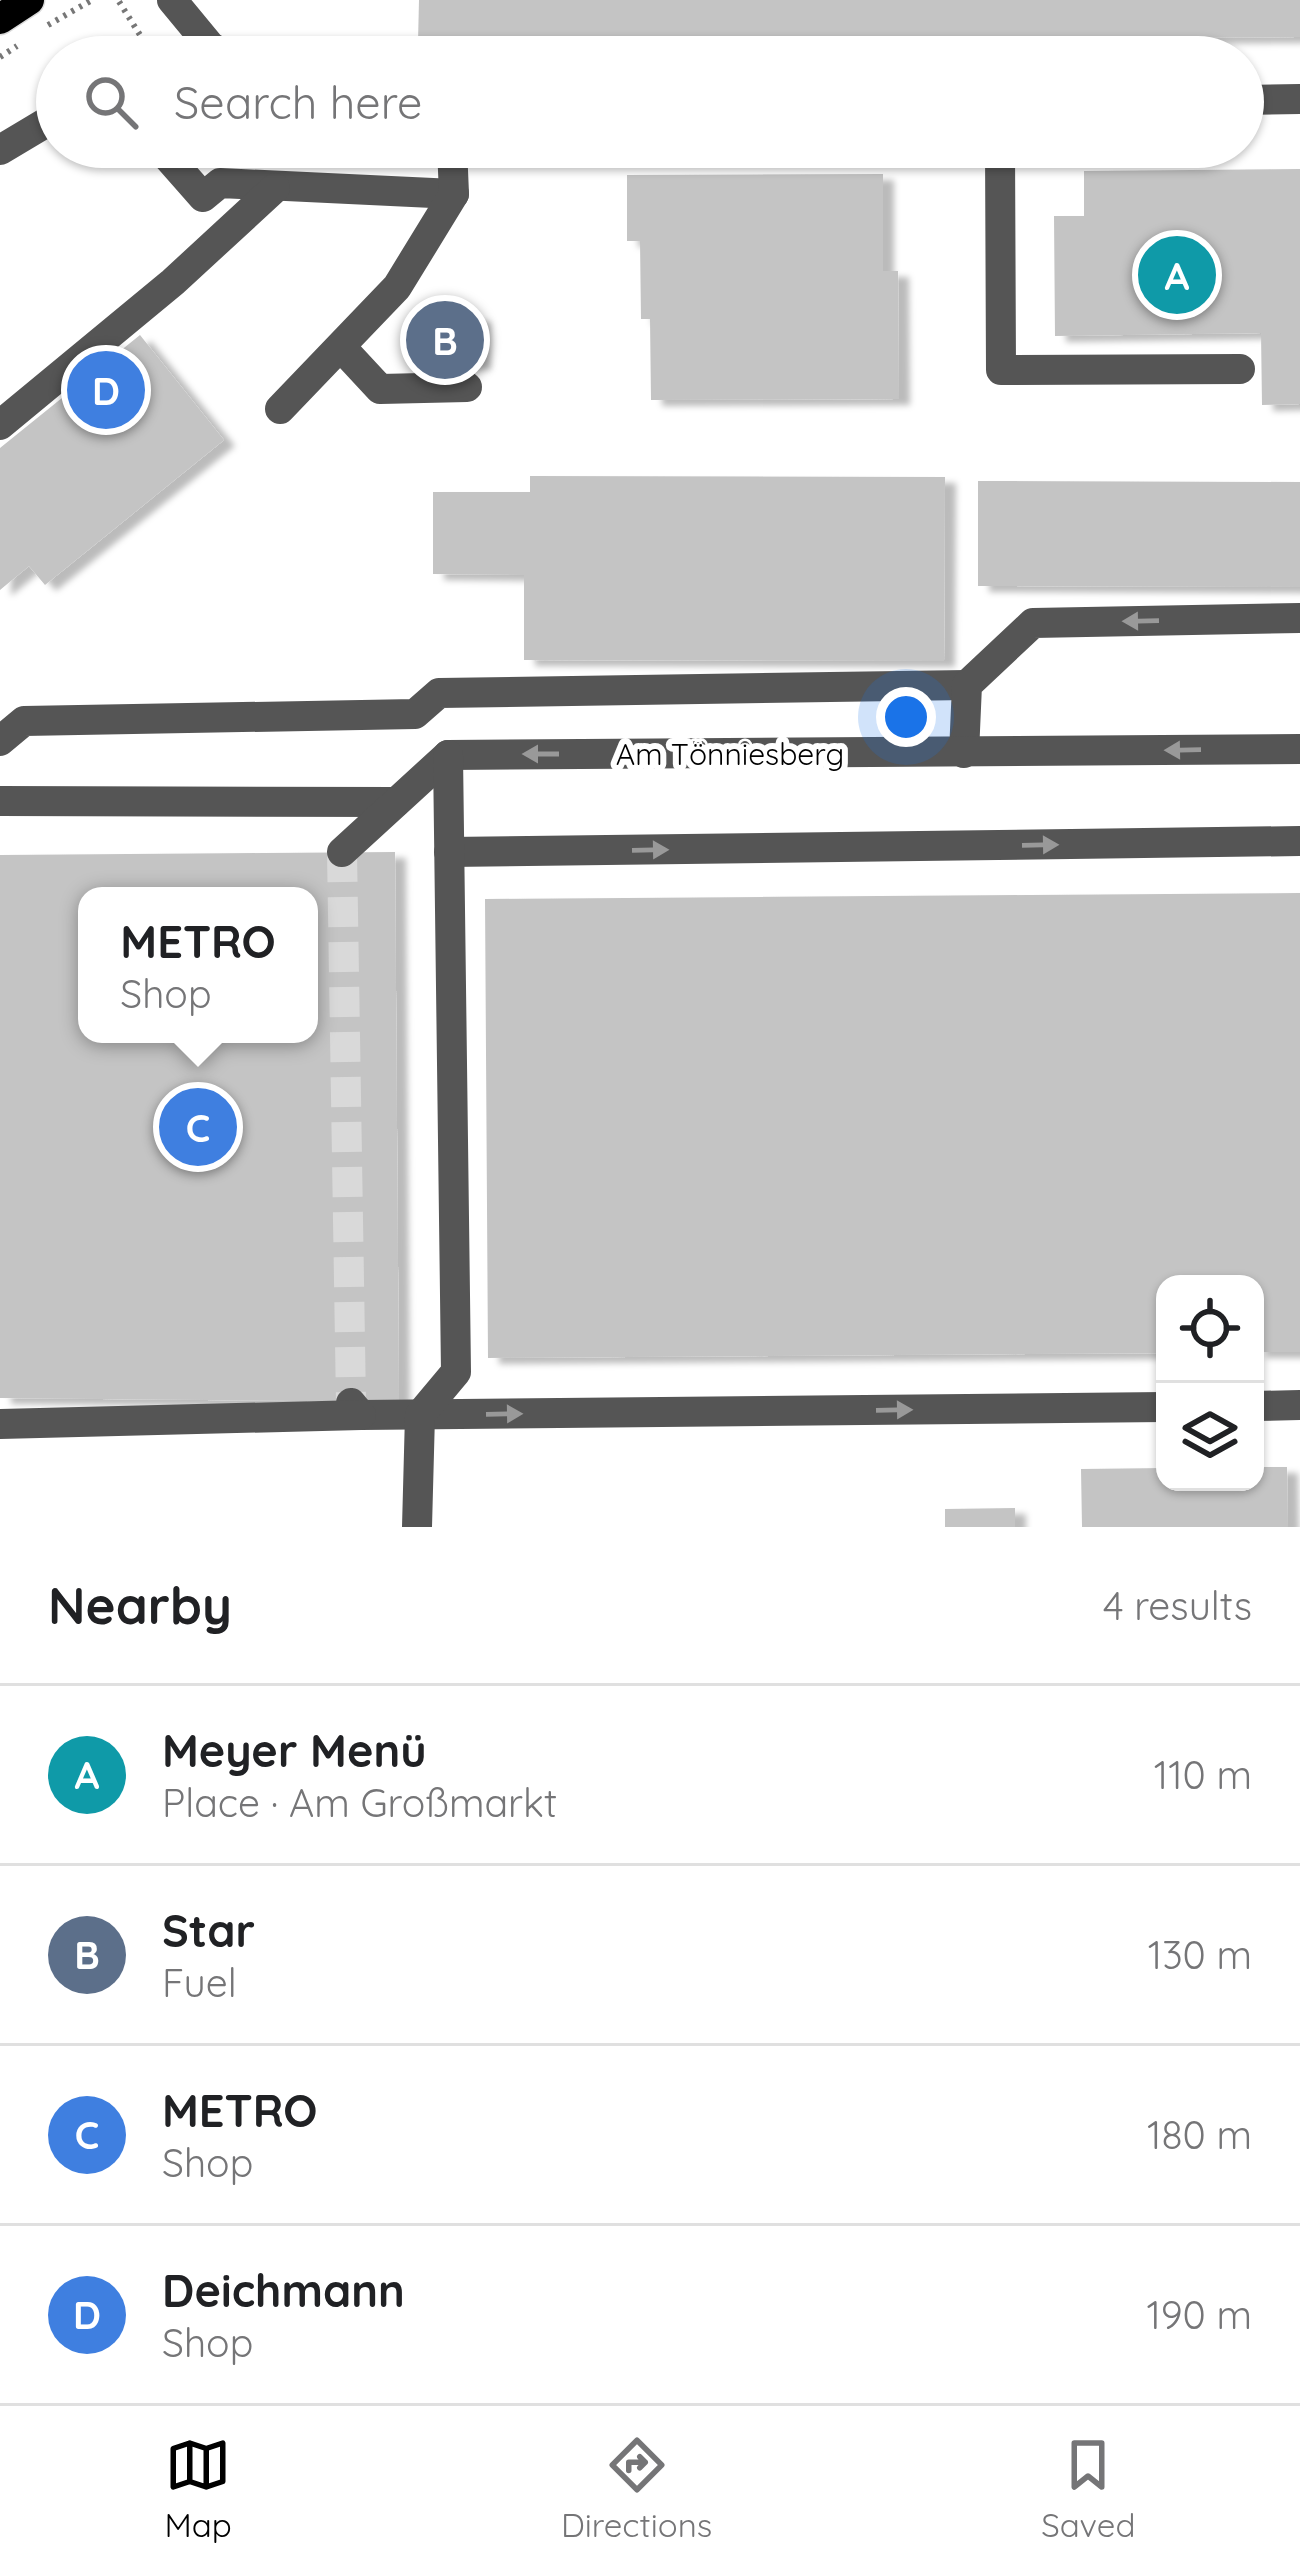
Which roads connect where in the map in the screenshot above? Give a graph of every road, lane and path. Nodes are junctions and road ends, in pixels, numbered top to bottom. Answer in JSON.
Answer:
{"nodes":[{"id":1,"x":29,"y":0,"type":"edge"},
{"id":2,"x":68,"y":0,"type":"edge"},
{"id":3,"x":118,"y":0,"type":"edge"},
{"id":4,"x":172,"y":0,"type":"edge"},
{"id":5,"x":73,"y":9,"type":"dead end"},
{"id":6,"x":0,"y":19,"type":"edge"},
{"id":7,"x":139,"y":36,"type":"edge"},
{"id":8,"x":202,"y":36,"type":"edge"},
{"id":9,"x":1300,"y":99,"type":"edge"},
{"id":10,"x":1264,"y":100,"type":"edge"},
{"id":11,"x":36,"y":129,"type":"edge"},
{"id":12,"x":0,"y":150,"type":"edge"},
{"id":13,"x":177,"y":168,"type":"edge"},
{"id":14,"x":453,"y":168,"type":"edge"},
{"id":15,"x":1000,"y":168,"type":"edge"},
{"id":16,"x":275,"y":188,"type":"junction"},
{"id":17,"x":454,"y":194,"type":"junction"},
{"id":18,"x":341,"y":347,"type":"junction"},
{"id":19,"x":1240,"y":369,"type":"dead end"},
{"id":20,"x":467,"y":387,"type":"dead end"},
{"id":21,"x":280,"y":409,"type":"dead end"},
{"id":22,"x":0,"y":424,"type":"edge"},
{"id":23,"x":1300,"y":619,"type":"edge"},
{"id":24,"x":967,"y":685,"type":"junction"},
{"id":25,"x":0,"y":741,"type":"edge"},
{"id":26,"x":1300,"y":749,"type":"edge"},
{"id":27,"x":964,"y":753,"type":"junction"},
{"id":28,"x":448,"y":754,"type":"junction"},
{"id":29,"x":0,"y":801,"type":"edge"},
{"id":30,"x":396,"y":802,"type":"junction"},
{"id":31,"x":1300,"y":841,"type":"edge"},
{"id":32,"x":342,"y":852,"type":"dead end"},
{"id":33,"x":449,"y":852,"type":"junction"},
{"id":34,"x":1300,"y":1405,"type":"edge"},
{"id":35,"x":1264,"y":1406,"type":"edge"},
{"id":36,"x":1156,"y":1407,"type":"edge"},
{"id":37,"x":420,"y":1415,"type":"junction"},
{"id":38,"x":0,"y":1424,"type":"edge"},
{"id":39,"x":418,"y":1527,"type":"edge"}],
"edges":[{"from":1,"to":6,"type":"main road"},
{"from":2,"to":5,"type":"path"},
{"from":3,"to":7,"type":"path"},
{"from":4,"to":8,"type":"street"},
{"from":9,"to":10,"type":"street"},
{"from":11,"to":12,"type":"street"},
{"from":13,"to":16,"type":"street"},
{"from":14,"to":17,"type":"street"},
{"from":15,"to":19,"type":"street"},
{"from":16,"to":17,"type":"street"},
{"from":16,"to":22,"type":"street"},
{"from":17,"to":18,"type":"street"},
{"from":18,"to":20,"type":"street"},
{"from":18,"to":21,"type":"street"},
{"from":23,"to":24,"type":"street","one_way":true},
{"from":24,"to":25,"type":"street"},
{"from":24,"to":27,"type":"street"},
{"from":26,"to":27,"type":"street","name":"Am Tönniesberg","one_way":true},
{"from":27,"to":28,"type":"street","name":"Am Tönniesberg","one_way":true},
{"from":28,"to":30,"type":"street"},
{"from":28,"to":33,"type":"street"},
{"from":29,"to":30,"type":"street"},
{"from":30,"to":32,"type":"street"},
{"from":33,"to":31,"type":"street","one_way":true},
{"from":33,"to":37,"type":"street"},
{"from":34,"to":35,"type":"street"},
{"from":37,"to":36,"type":"street","one_way":true},
{"from":37,"to":38,"type":"street"},
{"from":37,"to":39,"type":"street"}]}
